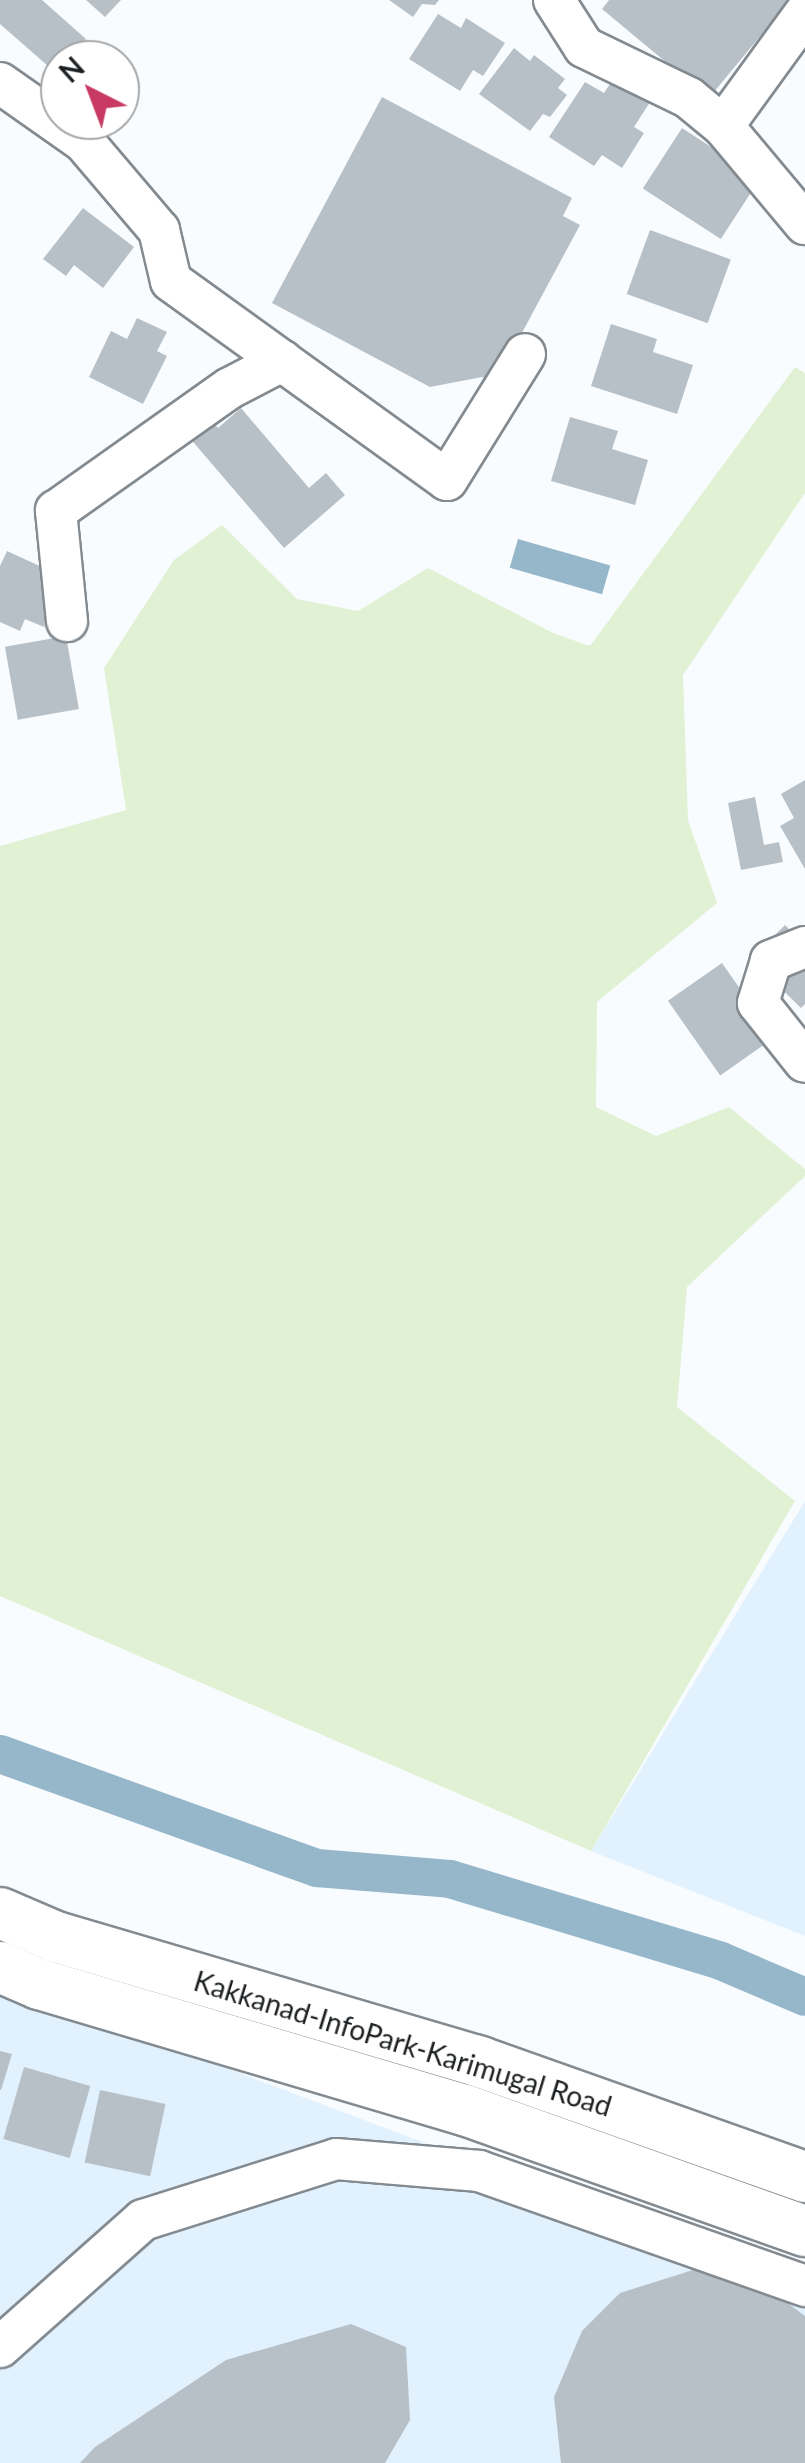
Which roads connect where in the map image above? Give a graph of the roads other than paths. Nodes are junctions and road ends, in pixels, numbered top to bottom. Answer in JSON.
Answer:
{"nodes":[{"id":1,"x":554,"y":0,"type":"edge"},
{"id":2,"x":805,"y":13,"type":"edge"},
{"id":3,"x":0,"y":83,"type":"edge"},
{"id":4,"x":723,"y":126,"type":"junction"},
{"id":5,"x":805,"y":224,"type":"edge"},
{"id":6,"x":525,"y":354,"type":"dead end"},
{"id":7,"x":282,"y":362,"type":"junction"},
{"id":8,"x":67,"y":620,"type":"dead end"},
{"id":9,"x":805,"y":947,"type":"edge"},
{"id":10,"x":805,"y":1062,"type":"edge"},
{"id":11,"x":0,"y":1913,"type":"edge"},
{"id":12,"x":0,"y":1967,"type":"edge"},
{"id":13,"x":805,"y":2177,"type":"edge"},
{"id":14,"x":805,"y":2230,"type":"edge"},
{"id":15,"x":805,"y":2286,"type":"edge"},
{"id":16,"x":0,"y":2348,"type":"edge"}],
"edges":[{"from":1,"to":4,"type":"street"},
{"from":2,"to":4,"type":"street"},
{"from":3,"to":7,"type":"street"},
{"from":4,"to":5,"type":"street"},
{"from":6,"to":7,"type":"street"},
{"from":7,"to":8,"type":"street"},
{"from":9,"to":10,"type":"street"},
{"from":11,"to":13,"type":"main road","name":"Kakkanad-InfoPark-Karimugal Road"},
{"from":12,"to":14,"type":"main road","name":"Kakkanad-InfoPark-Karimugal Road"},
{"from":15,"to":16,"type":"street"}]}
